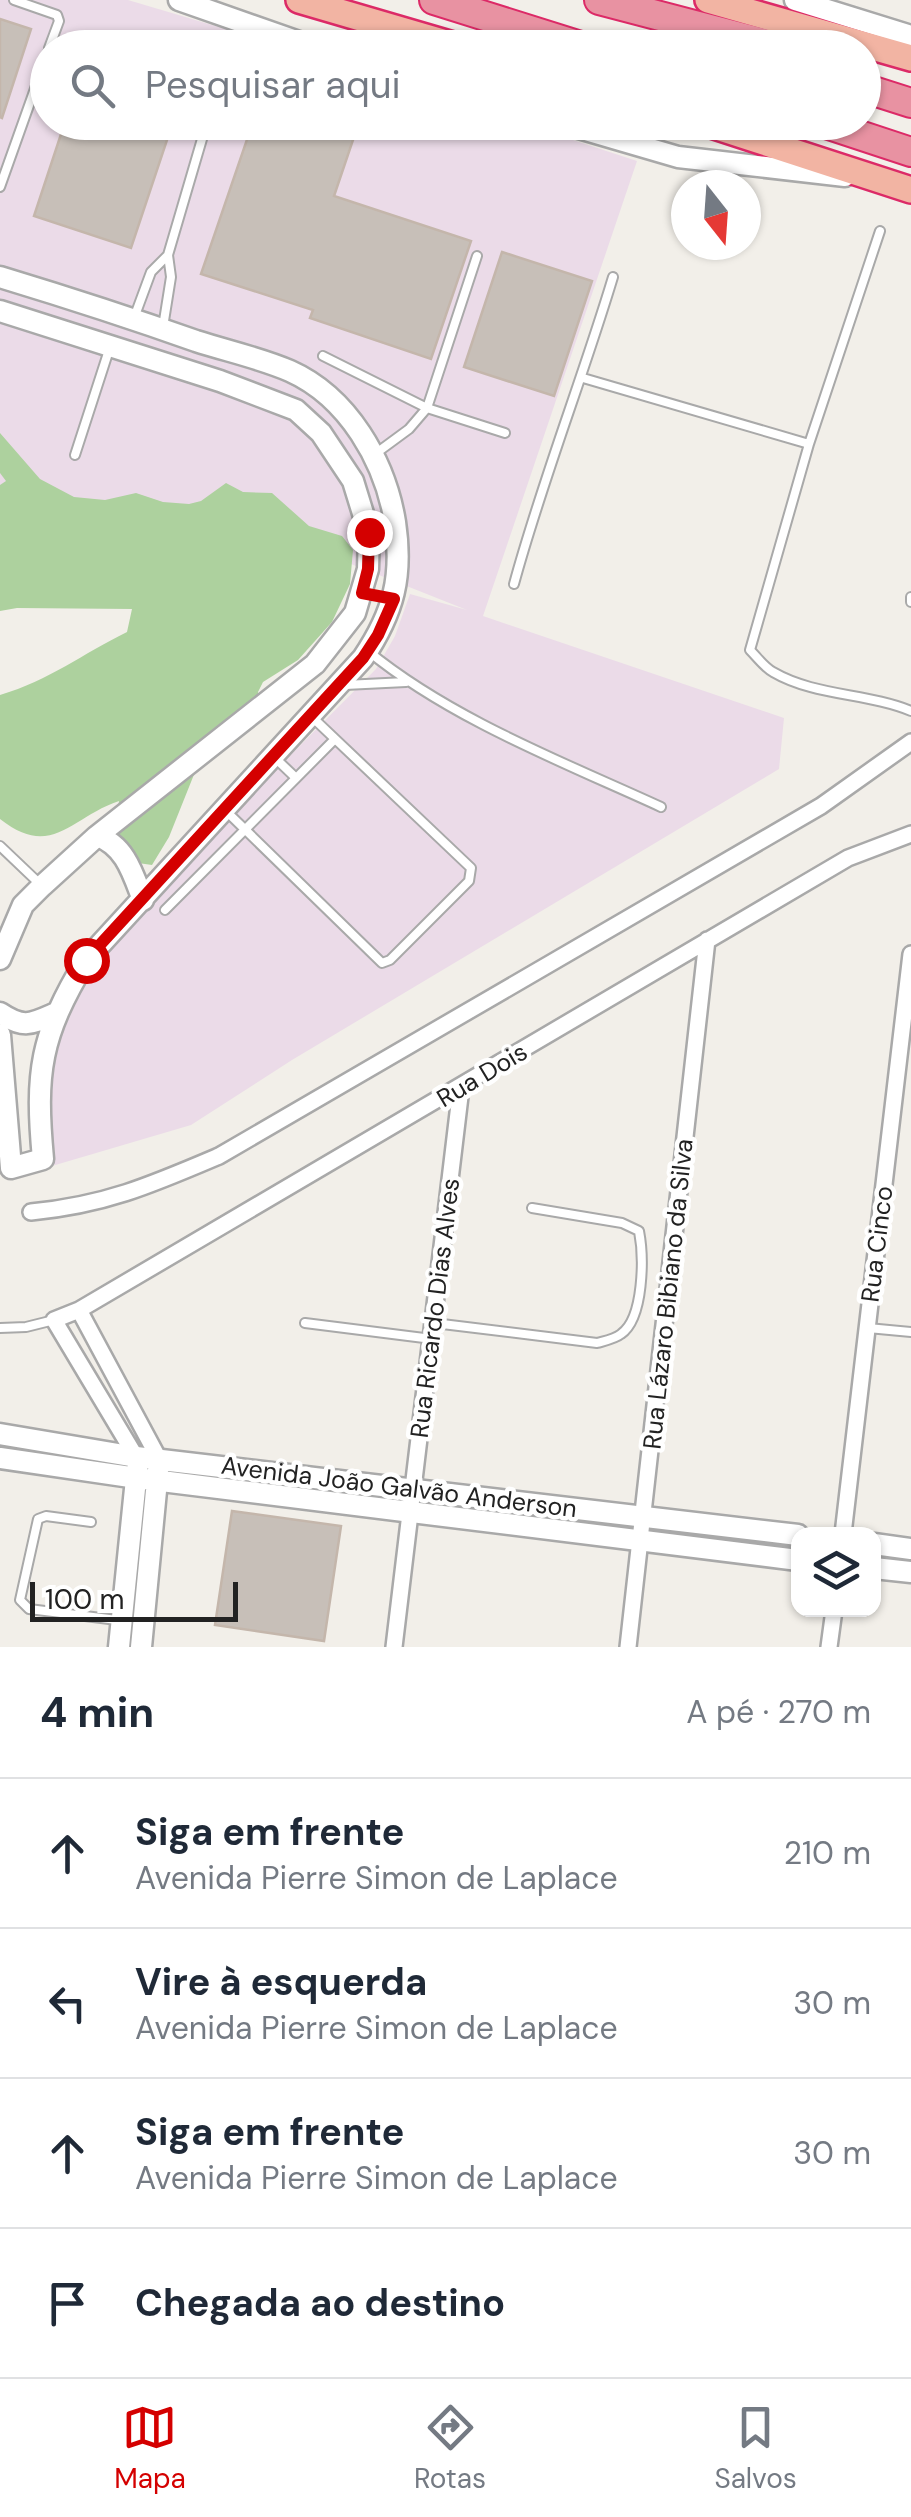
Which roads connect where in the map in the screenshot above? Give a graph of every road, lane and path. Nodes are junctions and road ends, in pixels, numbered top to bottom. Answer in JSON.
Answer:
{"nodes":[{"id":1,"x":14,"y":0,"type":"edge"},
{"id":2,"x":178,"y":0,"type":"edge"},
{"id":3,"x":299,"y":0,"type":"edge"},
{"id":4,"x":434,"y":0,"type":"edge"},
{"id":5,"x":590,"y":0,"type":"edge"},
{"id":6,"x":599,"y":0,"type":"edge"},
{"id":7,"x":708,"y":0,"type":"edge"},
{"id":8,"x":795,"y":0,"type":"edge"},
{"id":9,"x":833,"y":6,"type":"edge"},
{"id":10,"x":55,"y":30,"type":"edge"},
{"id":11,"x":264,"y":30,"type":"edge"},
{"id":12,"x":402,"y":30,"type":"edge"},
{"id":13,"x":530,"y":30,"type":"edge"},
{"id":14,"x":684,"y":30,"type":"edge"},
{"id":15,"x":713,"y":30,"type":"edge"},
{"id":16,"x":813,"y":30,"type":"edge"},
{"id":17,"x":911,"y":36,"type":"edge"},
{"id":18,"x":881,"y":49,"type":"edge"},
{"id":19,"x":911,"y":58,"type":"edge"},
{"id":20,"x":881,"y":75,"type":"edge"},
{"id":21,"x":911,"y":84,"type":"edge"},
{"id":22,"x":881,"y":93,"type":"edge"},
{"id":23,"x":30,"y":101,"type":"edge"},
{"id":24,"x":911,"y":103,"type":"edge"},
{"id":25,"x":202,"y":140,"type":"edge"},
{"id":26,"x":620,"y":140,"type":"edge"},
{"id":27,"x":757,"y":140,"type":"edge"},
{"id":28,"x":875,"y":140,"type":"edge"},
{"id":29,"x":911,"y":152,"type":"edge"},
{"id":30,"x":0,"y":186,"type":"edge"},
{"id":31,"x":899,"y":186,"type":"edge"},
{"id":32,"x":880,"y":230,"type":"dead end"},
{"id":33,"x":168,"y":255,"type":"junction"},
{"id":34,"x":477,"y":256,"type":"dead end"},
{"id":35,"x":151,"y":272,"type":"junction"},
{"id":36,"x":0,"y":277,"type":"edge"},
{"id":37,"x":171,"y":277,"type":"junction"},
{"id":38,"x":612,"y":277,"type":"dead end"},
{"id":39,"x":0,"y":311,"type":"edge"},
{"id":40,"x":134,"y":318,"type":"junction"},
{"id":41,"x":163,"y":327,"type":"junction"},
{"id":42,"x":110,"y":346,"type":"junction"},
{"id":43,"x":322,"y":356,"type":"dead end"},
{"id":44,"x":583,"y":378,"type":"junction"},
{"id":45,"x":428,"y":408,"type":"junction"},
{"id":46,"x":505,"y":433,"type":"dead end"},
{"id":47,"x":809,"y":444,"type":"junction"},
{"id":48,"x":74,"y":455,"type":"dead end"},
{"id":49,"x":374,"y":455,"type":"junction"},
{"id":50,"x":514,"y":584,"type":"dead end"},
{"id":51,"x":362,"y":593,"type":"junction"},
{"id":52,"x":394,"y":599,"type":"junction"},
{"id":53,"x":368,"y":651,"type":"junction"},
{"id":54,"x":406,"y":682,"type":"junction"},
{"id":55,"x":340,"y":685,"type":"junction"},
{"id":56,"x":911,"y":711,"type":"edge"},
{"id":57,"x":312,"y":717,"type":"junction"},
{"id":58,"x":335,"y":739,"type":"junction"},
{"id":59,"x":911,"y":742,"type":"edge"},
{"id":60,"x":274,"y":758,"type":"junction"},
{"id":61,"x":296,"y":778,"type":"junction"},
{"id":62,"x":661,"y":807,"type":"dead end"},
{"id":63,"x":225,"y":810,"type":"junction"},
{"id":64,"x":246,"y":829,"type":"junction"},
{"id":65,"x":911,"y":834,"type":"edge"},
{"id":66,"x":96,"y":836,"type":"junction"},
{"id":67,"x":0,"y":846,"type":"edge"},
{"id":68,"x":182,"y":856,"type":"junction"},
{"id":69,"x":200,"y":874,"type":"junction"},
{"id":70,"x":42,"y":886,"type":"junction"},
{"id":71,"x":143,"y":900,"type":"junction"},
{"id":72,"x":164,"y":910,"type":"dead end"},
{"id":73,"x":707,"y":940,"type":"junction"},
{"id":74,"x":911,"y":954,"type":"edge"},
{"id":75,"x":0,"y":959,"type":"edge"},
{"id":76,"x":0,"y":1013,"type":"edge"},
{"id":77,"x":56,"y":1013,"type":"junction"},
{"id":78,"x":0,"y":1034,"type":"edge"},
{"id":79,"x":461,"y":1088,"type":"junction"},
{"id":80,"x":6,"y":1167,"type":"edge"},
{"id":81,"x":532,"y":1208,"type":"dead end"},
{"id":82,"x":31,"y":1212,"type":"dead end"},
{"id":83,"x":80,"y":1310,"type":"junction"},
{"id":84,"x":54,"y":1320,"type":"junction"},
{"id":85,"x":305,"y":1323,"type":"dead end"},
{"id":86,"x":0,"y":1328,"type":"edge"},
{"id":87,"x":868,"y":1328,"type":"junction"},
{"id":88,"x":433,"y":1331,"type":"junction"},
{"id":89,"x":911,"y":1332,"type":"edge"},
{"id":90,"x":0,"y":1434,"type":"edge"},
{"id":91,"x":0,"y":1458,"type":"edge"},
{"id":92,"x":147,"y":1469,"type":"junction"},
{"id":93,"x":414,"y":1487,"type":"junction"},
{"id":94,"x":410,"y":1511,"type":"junction"},
{"id":95,"x":643,"y":1516,"type":"junction"},
{"id":96,"x":90,"y":1522,"type":"dead end"},
{"id":97,"x":845,"y":1527,"type":"edge"},
{"id":98,"x":791,"y":1534,"type":"edge"},
{"id":99,"x":640,"y":1540,"type":"junction"},
{"id":100,"x":881,"y":1545,"type":"edge"},
{"id":101,"x":911,"y":1549,"type":"edge"},
{"id":102,"x":791,"y":1559,"type":"edge"},
{"id":103,"x":881,"y":1569,"type":"edge"},
{"id":104,"x":911,"y":1572,"type":"edge"},
{"id":105,"x":124,"y":1588,"type":"junction"},
{"id":106,"x":147,"y":1591,"type":"junction"},
{"id":107,"x":833,"y":1617,"type":"edge"},
{"id":108,"x":122,"y":1620,"type":"junction"},
{"id":109,"x":119,"y":1647,"type":"edge"},
{"id":110,"x":142,"y":1647,"type":"edge"},
{"id":111,"x":394,"y":1647,"type":"edge"},
{"id":112,"x":628,"y":1647,"type":"edge"},
{"id":113,"x":829,"y":1647,"type":"edge"}],
"edges":[{"from":1,"to":10,"type":"lane"},
{"from":2,"to":11,"type":"street"},
{"from":3,"to":12,"type":"highway"},
{"from":4,"to":13,"type":"highway"},
{"from":5,"to":14,"type":"highway"},
{"from":6,"to":15,"type":"highway"},
{"from":7,"to":16,"type":"highway"},
{"from":8,"to":9,"type":"street"},
{"from":9,"to":17,"type":"street"},
{"from":18,"to":19,"type":"highway"},
{"from":20,"to":21,"type":"highway"},
{"from":22,"to":24,"type":"highway"},
{"from":23,"to":30,"type":"lane"},
{"from":25,"to":33,"type":"lane"},
{"from":26,"to":31,"type":"street"},
{"from":27,"to":31,"type":"highway"},
{"from":28,"to":29,"type":"highway"},
{"from":32,"to":47,"type":"lane"},
{"from":33,"to":35,"type":"lane"},
{"from":33,"to":37,"type":"lane"},
{"from":34,"to":45,"type":"lane"},
{"from":35,"to":37,"type":"lane"},
{"from":35,"to":40,"type":"lane"},
{"from":36,"to":40,"type":"street"},
{"from":37,"to":41,"type":"lane"},
{"from":38,"to":44,"type":"lane"},
{"from":39,"to":42,"type":"street"},
{"from":40,"to":41,"type":"street"},
{"from":41,"to":49,"type":"street"},
{"from":42,"to":48,"type":"lane"},
{"from":42,"to":51,"type":"street"},
{"from":43,"to":45,"type":"lane"},
{"from":44,"to":47,"type":"lane"},
{"from":44,"to":50,"type":"lane"},
{"from":45,"to":46,"type":"lane"},
{"from":45,"to":49,"type":"lane"},
{"from":47,"to":56,"type":"lane"},
{"from":49,"to":52,"type":"street"},
{"from":51,"to":52,"type":"street"},
{"from":51,"to":66,"type":"street"},
{"from":52,"to":53,"type":"street"},
{"from":53,"to":54,"type":"lane"},
{"from":53,"to":55,"type":"street"},
{"from":54,"to":55,"type":"lane"},
{"from":54,"to":62,"type":"lane"},
{"from":55,"to":57,"type":"street"},
{"from":57,"to":58,"type":"lane"},
{"from":57,"to":60,"type":"street"},
{"from":58,"to":61,"type":"lane"},
{"from":58,"to":64,"type":"lane"},
{"from":59,"to":82,"type":"street"},
{"from":60,"to":61,"type":"lane"},
{"from":60,"to":63,"type":"street"},
{"from":61,"to":64,"type":"lane"},
{"from":63,"to":64,"type":"lane"},
{"from":63,"to":68,"type":"street"},
{"from":64,"to":69,"type":"lane"},
{"from":65,"to":73,"type":"street","name":"Rua Dois"},
{"from":66,"to":70,"type":"street"},
{"from":66,"to":71,"type":"street"},
{"from":67,"to":70,"type":"lane"},
{"from":68,"to":69,"type":"lane"},
{"from":68,"to":71,"type":"street"},
{"from":69,"to":72,"type":"lane"},
{"from":70,"to":75,"type":"street"},
{"from":71,"to":77,"type":"street"},
{"from":73,"to":79,"type":"street","name":"Rua Dois"},
{"from":73,"to":95,"type":"street","name":"Rua Lázaro Bibiano da Silva"},
{"from":74,"to":87,"type":"street","name":"Rua Cinco"},
{"from":76,"to":77,"type":"street"},
{"from":77,"to":80,"type":"street"},
{"from":78,"to":80,"type":"street"},
{"from":79,"to":83,"type":"street","name":"Rua Dois"},
{"from":79,"to":88,"type":"street","name":"Rua Ricardo Dias Alves"},
{"from":81,"to":88,"type":"lane"},
{"from":83,"to":84,"type":"street","name":"Rua Dois"},
{"from":83,"to":92,"type":"street"},
{"from":84,"to":86,"type":"lane"},
{"from":84,"to":92,"type":"street"},
{"from":85,"to":88,"type":"lane"},
{"from":87,"to":89,"type":"lane"},
{"from":87,"to":97,"type":"street","name":"Rua Cinco"},
{"from":88,"to":93,"type":"street","name":"Rua Ricardo Dias Alves"},
{"from":90,"to":92,"type":"street","name":"Avenida João Galvão Anderson"},
{"from":91,"to":92,"type":"street","name":"Avenida João Galvão Anderson"},
{"from":92,"to":93,"type":"street","name":"Avenida João Galvão Anderson"},
{"from":92,"to":94,"type":"street","name":"Avenida João Galvão Anderson"},
{"from":92,"to":105,"type":"street"},
{"from":92,"to":106,"type":"street"},
{"from":93,"to":94,"type":"street","name":"Rua Ricardo Dias Alves"},
{"from":93,"to":95,"type":"street","name":"Avenida João Galvão Anderson"},
{"from":94,"to":99,"type":"street","name":"Avenida João Galvão Anderson"},
{"from":94,"to":111,"type":"street","name":"Rua Ricardo Dias Alves"},
{"from":95,"to":98,"type":"street","name":"Avenida João Galvão Anderson"},
{"from":95,"to":99,"type":"street","name":"Rua Lázaro Bibiano da Silva"},
{"from":96,"to":108,"type":"lane"},
{"from":99,"to":102,"type":"street","name":"Avenida João Galvão Anderson"},
{"from":99,"to":112,"type":"street","name":"Rua Lázaro Bibiano da Silva"},
{"from":100,"to":101,"type":"street"},
{"from":103,"to":104,"type":"street"},
{"from":105,"to":106,"type":"street"},
{"from":105,"to":108,"type":"street"},
{"from":106,"to":110,"type":"street"},
{"from":107,"to":113,"type":"street"},
{"from":108,"to":109,"type":"street"}]}
